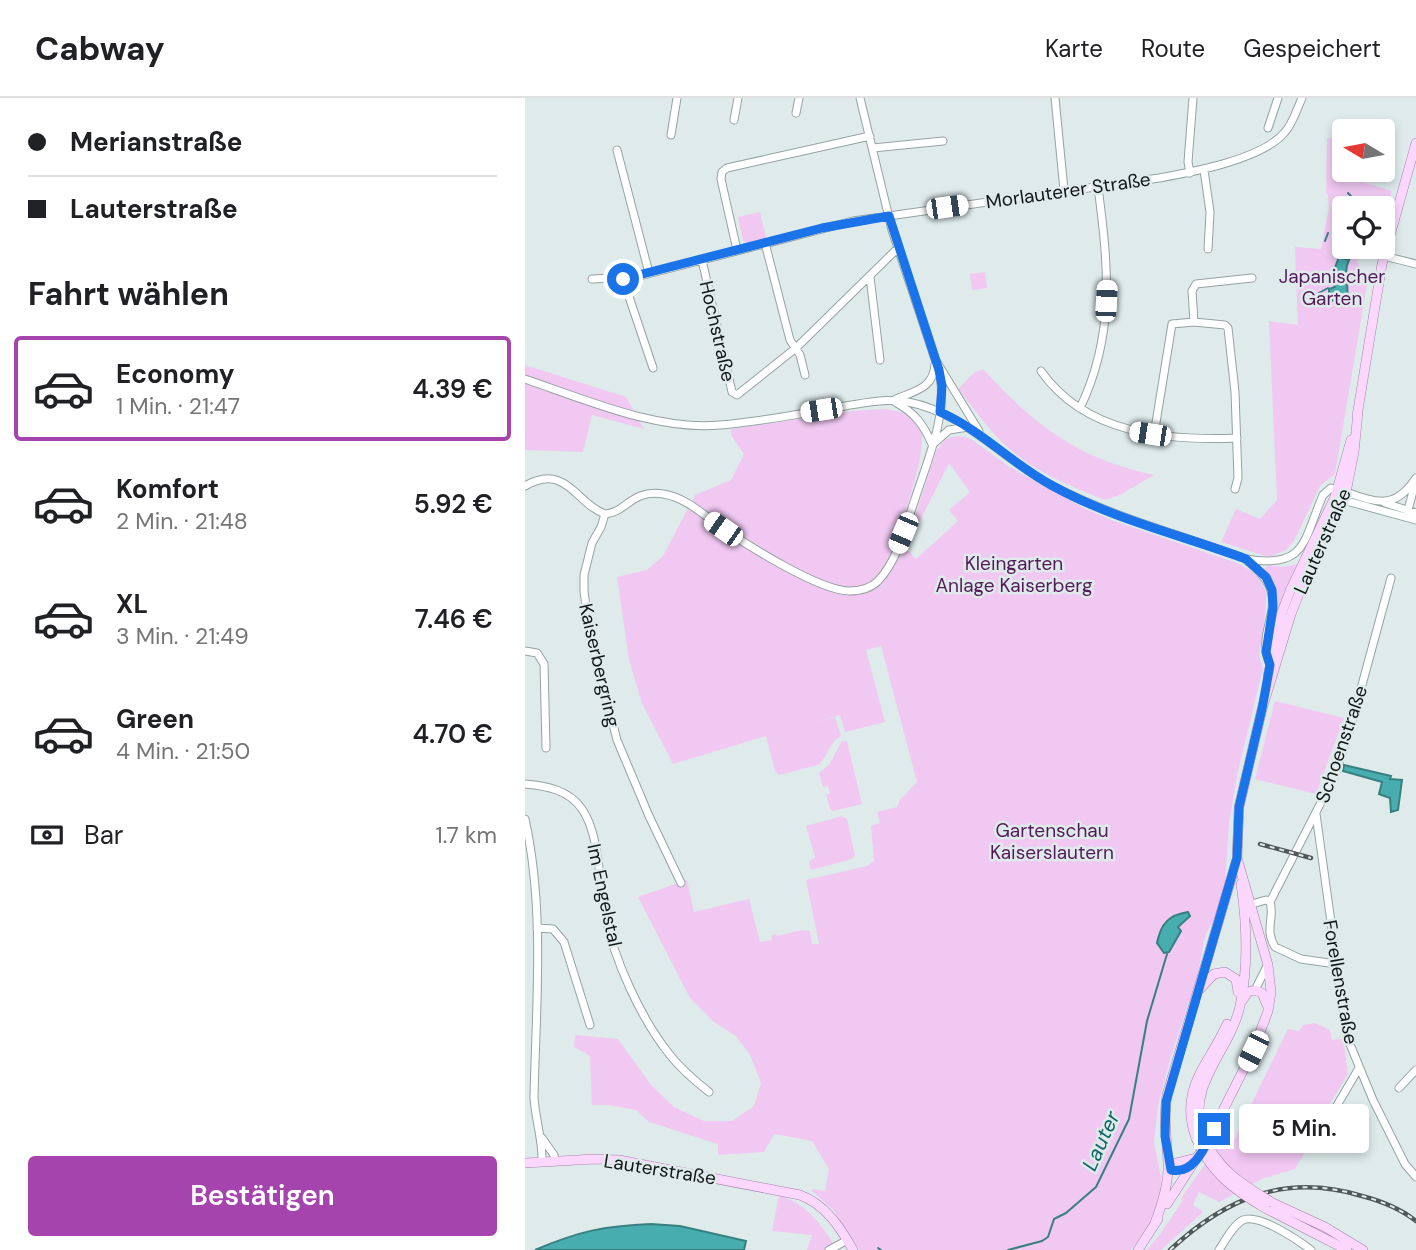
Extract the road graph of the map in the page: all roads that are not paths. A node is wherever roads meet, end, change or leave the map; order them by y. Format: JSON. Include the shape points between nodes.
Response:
{"nodes":[{"id":1,"x":677,"y":98,"type":"edge"},
{"id":2,"x":737,"y":98,"type":"edge"},
{"id":3,"x":799,"y":98,"type":"edge"},
{"id":4,"x":860,"y":98,"type":"edge"},
{"id":5,"x":1055,"y":98,"type":"edge"},
{"id":6,"x":1193,"y":98,"type":"edge"},
{"id":7,"x":1277,"y":98,"type":"edge"},
{"id":8,"x":1302,"y":98,"type":"edge"},
{"id":9,"x":796,"y":113,"type":"dead end"},
{"id":10,"x":734,"y":120,"type":"dead end"},
{"id":11,"x":1268,"y":128,"type":"dead end"},
{"id":12,"x":671,"y":135,"type":"dead end"},
{"id":13,"x":870,"y":136,"type":"junction"},
{"id":14,"x":943,"y":141,"type":"dead end"},
{"id":15,"x":1416,"y":143,"type":"edge"},
{"id":16,"x":873,"y":148,"type":"junction"},
{"id":17,"x":617,"y":150,"type":"dead end"},
{"id":18,"x":1205,"y":170,"type":"junction"},
{"id":19,"x":1189,"y":173,"type":"junction"},
{"id":20,"x":1098,"y":187,"type":"junction"},
{"id":21,"x":1064,"y":190,"type":"junction"},
{"id":22,"x":889,"y":216,"type":"junction"},
{"id":23,"x":1395,"y":217,"type":"edge"},
{"id":24,"x":765,"y":243,"type":"junction"},
{"id":25,"x":898,"y":248,"type":"junction"},
{"id":26,"x":1208,"y":249,"type":"dead end"},
{"id":27,"x":737,"y":250,"type":"junction"},
{"id":28,"x":1384,"y":259,"type":"edge"},
{"id":29,"x":1395,"y":259,"type":"edge"},
{"id":30,"x":702,"y":260,"type":"junction"},
{"id":31,"x":1416,"y":264,"type":"edge"},
{"id":32,"x":649,"y":273,"type":"junction"},
{"id":33,"x":870,"y":277,"type":"junction"},
{"id":34,"x":1252,"y":278,"type":"dead end"},
{"id":35,"x":592,"y":279,"type":"dead end"},
{"id":36,"x":623,"y":279,"type":"junction"},
{"id":37,"x":1194,"y":322,"type":"junction"},
{"id":38,"x":796,"y":348,"type":"junction"},
{"id":39,"x":935,"y":359,"type":"junction"},
{"id":40,"x":880,"y":360,"type":"dead end"},
{"id":41,"x":653,"y":368,"type":"dead end"},
{"id":42,"x":939,"y":370,"type":"junction"},
{"id":43,"x":1041,"y":371,"type":"dead end"},
{"id":44,"x":805,"y":375,"type":"dead end"},
{"id":45,"x":525,"y":379,"type":"edge"},
{"id":46,"x":891,"y":400,"type":"junction"},
{"id":47,"x":1080,"y":408,"type":"junction"},
{"id":48,"x":940,"y":412,"type":"junction"},
{"id":49,"x":970,"y":427,"type":"junction"},
{"id":50,"x":1154,"y":435,"type":"junction"},
{"id":51,"x":982,"y":436,"type":"junction"},
{"id":52,"x":1237,"y":438,"type":"junction"},
{"id":53,"x":932,"y":445,"type":"junction"},
{"id":54,"x":1416,"y":479,"type":"edge"},
{"id":55,"x":525,"y":486,"type":"edge"},
{"id":56,"x":1235,"y":489,"type":"dead end"},
{"id":57,"x":1341,"y":495,"type":"junction"},
{"id":58,"x":1385,"y":503,"type":"junction"},
{"id":59,"x":605,"y":514,"type":"junction"},
{"id":60,"x":1410,"y":514,"type":"edge"},
{"id":61,"x":1416,"y":520,"type":"edge"},
{"id":62,"x":1246,"y":559,"type":"junction"},
{"id":63,"x":1391,"y":578,"type":"dead end"},
{"id":64,"x":525,"y":651,"type":"edge"},
{"id":65,"x":1270,"y":665,"type":"junction"},
{"id":66,"x":1262,"y":709,"type":"junction"},
{"id":67,"x":546,"y":748,"type":"dead end"},
{"id":68,"x":525,"y":784,"type":"edge"},
{"id":69,"x":1316,"y":814,"type":"junction"},
{"id":70,"x":525,"y":819,"type":"edge"},
{"id":71,"x":1237,"y":858,"type":"junction"},
{"id":72,"x":681,"y":883,"type":"dead end"},
{"id":73,"x":1270,"y":902,"type":"junction"},
{"id":74,"x":1252,"y":904,"type":"junction"},
{"id":75,"x":537,"y":928,"type":"junction"},
{"id":76,"x":1336,"y":964,"type":"junction"},
{"id":77,"x":1268,"y":965,"type":"junction"},
{"id":78,"x":1255,"y":990,"type":"junction"},
{"id":79,"x":1199,"y":991,"type":"junction"},
{"id":80,"x":1239,"y":1000,"type":"junction"},
{"id":81,"x":1268,"y":1011,"type":"junction"},
{"id":82,"x":590,"y":1026,"type":"dead end"},
{"id":83,"x":1359,"y":1068,"type":"junction"},
{"id":84,"x":1416,"y":1070,"type":"edge"},
{"id":85,"x":1399,"y":1088,"type":"dead end"},
{"id":86,"x":709,"y":1092,"type":"dead end"},
{"id":87,"x":529,"y":1097,"type":"edge"},
{"id":88,"x":1326,"y":1124,"type":"dead end"},
{"id":89,"x":540,"y":1135,"type":"junction"},
{"id":90,"x":555,"y":1161,"type":"junction"},
{"id":91,"x":1195,"y":1161,"type":"junction"},
{"id":92,"x":542,"y":1162,"type":"junction"},
{"id":93,"x":525,"y":1163,"type":"edge"},
{"id":94,"x":1170,"y":1167,"type":"junction"},
{"id":95,"x":1416,"y":1177,"type":"edge"},
{"id":96,"x":794,"y":1194,"type":"junction"},
{"id":97,"x":1167,"y":1205,"type":"junction"},
{"id":98,"x":1269,"y":1205,"type":"junction"},
{"id":99,"x":1155,"y":1223,"type":"junction"},
{"id":100,"x":842,"y":1232,"type":"junction"},
{"id":101,"x":844,"y":1246,"type":"edge"},
{"id":102,"x":829,"y":1250,"type":"edge"},
{"id":103,"x":853,"y":1250,"type":"edge"},
{"id":104,"x":1138,"y":1250,"type":"edge"},
{"id":105,"x":1219,"y":1250,"type":"edge"},
{"id":106,"x":1311,"y":1250,"type":"edge"},
{"id":107,"x":1346,"y":1250,"type":"edge"},
{"id":108,"x":1363,"y":1250,"type":"edge"}],
"edges":[{"from":1,"to":12,"type":"street"},
{"from":2,"to":10,"type":"street"},
{"from":3,"to":9,"type":"street"},
{"from":4,"to":13,"type":"street"},
{"from":5,"to":21,"type":"street"},
{"from":6,"to":19,"type":"street"},
{"from":7,"to":11,"type":"street"},
{"from":8,"to":18,"type":"street","name":"Morlauterer Straße","via":[[1289,128],[1272,144]]},
{"from":13,"to":16,"type":"street"},
{"from":13,"to":27,"type":"street","via":[[722,172]]},
{"from":14,"to":16,"type":"street"},
{"from":15,"to":23,"type":"main road","name":"Lauterstraße"},
{"from":16,"to":22,"type":"street"},
{"from":17,"to":32,"type":"street"},
{"from":18,"to":19,"type":"street","name":"Morlauterer Straße"},
{"from":18,"to":26,"type":"street"},
{"from":19,"to":20,"type":"street","name":"Morlauterer Straße"},
{"from":20,"to":21,"type":"street","name":"Morlauterer Straße"},
{"from":20,"to":47,"type":"street","via":[[1107,265],[1106,301],[1097,365]]},
{"from":21,"to":22,"type":"street","name":"Morlauterer Straße"},
{"from":22,"to":24,"type":"street","name":"Morlauterer Straße"},
{"from":22,"to":25,"type":"street"},
{"from":24,"to":27,"type":"street","name":"Morlauterer Straße"},
{"from":24,"to":38,"type":"street"},
{"from":25,"to":33,"type":"street"},
{"from":25,"to":39,"type":"street"},
{"from":27,"to":30,"type":"street","name":"Morlauterer Straße"},
{"from":28,"to":57,"type":"main road","name":"Lauterstraße"},
{"from":29,"to":31,"type":"street"},
{"from":30,"to":32,"type":"street","name":"Morlauterer Straße"},
{"from":30,"to":38,"type":"street","name":"Hochstraße","via":[[732,392],[740,395]]},
{"from":32,"to":36,"type":"street","name":"Morlauterer Straße"},
{"from":33,"to":38,"type":"street"},
{"from":33,"to":40,"type":"street"},
{"from":34,"to":37,"type":"street","via":[[1196,284],[1192,291]]},
{"from":35,"to":36,"type":"street","name":"Morlauterer Straße"},
{"from":36,"to":41,"type":"street"},
{"from":37,"to":50,"type":"street","via":[[1176,322],[1170,328]]},
{"from":37,"to":52,"type":"street","via":[[1220,323],[1228,328]]},
{"from":38,"to":44,"type":"street"},
{"from":39,"to":42,"type":"street"},
{"from":39,"to":46,"type":"street","via":[[929,384]]},
{"from":42,"to":48,"type":"street"},
{"from":42,"to":51,"type":"street"},
{"from":43,"to":47,"type":"street","via":[[1061,395]]},
{"from":45,"to":46,"type":"street","via":[[680,424],[721,425]]},
{"from":46,"to":48,"type":"street"},
{"from":46,"to":53,"type":"street","via":[[921,421]]},
{"from":47,"to":50,"type":"street","via":[[1120,427]]},
{"from":48,"to":49,"type":"street"},
{"from":48,"to":53,"type":"street"},
{"from":49,"to":51,"type":"street"},
{"from":49,"to":53,"type":"street","via":[[949,430]]},
{"from":50,"to":52,"type":"street"},
{"from":51,"to":62,"type":"street","via":[[1025,470],[1089,504]]},
{"from":52,"to":56,"type":"street"},
{"from":53,"to":59,"type":"street","via":[[893,557],[869,588],[849,591],[829,586],[787,567],[684,501],[665,494],[648,493]]},
{"from":54,"to":58,"type":"street","via":[[1403,495]]},
{"from":54,"to":60,"type":"street"},
{"from":55,"to":59,"type":"street","via":[[556,480]]},
{"from":57,"to":58,"type":"street"},
{"from":57,"to":60,"type":"street"},
{"from":57,"to":62,"type":"street","via":[[1331,488],[1325,492],[1304,542],[1293,555],[1275,563]]},
{"from":57,"to":65,"type":"main road","name":"Lauterstraße","via":[[1290,591]]},
{"from":57,"to":66,"type":"main road","name":"Lauterstraße","via":[[1298,594]]},
{"from":58,"to":60,"type":"street"},
{"from":59,"to":72,"type":"street","name":"Kaiserbergring","via":[[584,575],[589,630],[617,740]]},
{"from":60,"to":61,"type":"street"},
{"from":62,"to":65,"type":"street","via":[[1266,577],[1272,590],[1266,652]]},
{"from":63,"to":69,"type":"street","name":"Schoenstraße","via":[[1350,729]]},
{"from":64,"to":67,"type":"street","via":[[537,653],[544,664]]},
{"from":65,"to":66,"type":"main road","name":"Lauterstraße"},
{"from":66,"to":71,"type":"main road","name":"Lauterstraße","via":[[1239,807]]},
{"from":68,"to":86,"type":"street","name":"Im Engelstal","via":[[563,792],[582,808],[593,837],[606,917],[622,969],[659,1040]]},
{"from":69,"to":73,"type":"street","name":"Schoenstraße"},
{"from":69,"to":76,"type":"street","name":"Forellenstraße"},
{"from":70,"to":75,"type":"street"},
{"from":71,"to":74,"type":"main road","name":"Lauterstraße"},
{"from":71,"to":79,"type":"main road","name":"Lauterstraße"},
{"from":71,"to":80,"type":"main road","via":[[1247,928]]},
{"from":73,"to":74,"type":"street"},
{"from":73,"to":76,"type":"street","via":[[1268,929],[1280,950],[1301,959]]},
{"from":74,"to":77,"type":"main road","name":"Lauterstraße"},
{"from":75,"to":82,"type":"street","via":[[553,929],[564,942]]},
{"from":75,"to":87,"type":"street"},
{"from":76,"to":83,"type":"street","name":"Forellenstraße","via":[[1347,1037]]},
{"from":77,"to":78,"type":"street"},
{"from":77,"to":81,"type":"main road","name":"Lauterstraße"},
{"from":78,"to":80,"type":"main road"},
{"from":78,"to":81,"type":"main road","via":[[1265,998]]},
{"from":79,"to":80,"type":"main road","via":[[1214,974],[1225,972],[1236,979]]},
{"from":79,"to":94,"type":"main road","name":"Lauterstraße","via":[[1166,1102]]},
{"from":80,"to":98,"type":"main road","bridge":true,"via":[[1202,1065],[1191,1115],[1208,1163],[1219,1176],[1237,1191]]},
{"from":81,"to":91,"type":"main road","name":"Lauterstraße","via":[[1253,1051]]},
{"from":83,"to":88,"type":"street"},
{"from":83,"to":95,"type":"street","name":"Forellenstraße","via":[[1405,1164]]},
{"from":84,"to":85,"type":"street"},
{"from":87,"to":89,"type":"street"},
{"from":89,"to":90,"type":"street"},
{"from":89,"to":92,"type":"street"},
{"from":90,"to":92,"type":"main road","name":"Lauterstraße"},
{"from":90,"to":96,"type":"main road","name":"Lauterstraße","via":[[619,1160]]},
{"from":91,"to":94,"type":"main road","via":[[1184,1170]]},
{"from":91,"to":97,"type":"main road","name":"Lauterstraße"},
{"from":92,"to":93,"type":"main road","name":"Lauterstraße"},
{"from":94,"to":97,"type":"main road","name":"Lauterstraße"},
{"from":94,"to":99,"type":"main road","name":"Lauterstraße"},
{"from":96,"to":100,"type":"main road","name":"Lauterstraße","via":[[822,1207]]},
{"from":96,"to":101,"type":"main road","name":"Lauterstraße","via":[[819,1213]]},
{"from":97,"to":99,"type":"main road","name":"Lauterstraße"},
{"from":98,"to":107,"type":"main road"},
{"from":98,"to":108,"type":"main road","via":[[1325,1227]]},
{"from":99,"to":104,"type":"main road","name":"Lauterstraße"},
{"from":100,"to":101,"type":"main road"},
{"from":100,"to":103,"type":"main road","name":"Lauterstraße"},
{"from":101,"to":102,"type":"street"},
{"from":105,"to":106,"type":"street","via":[[1245,1219],[1261,1221]]}]}
